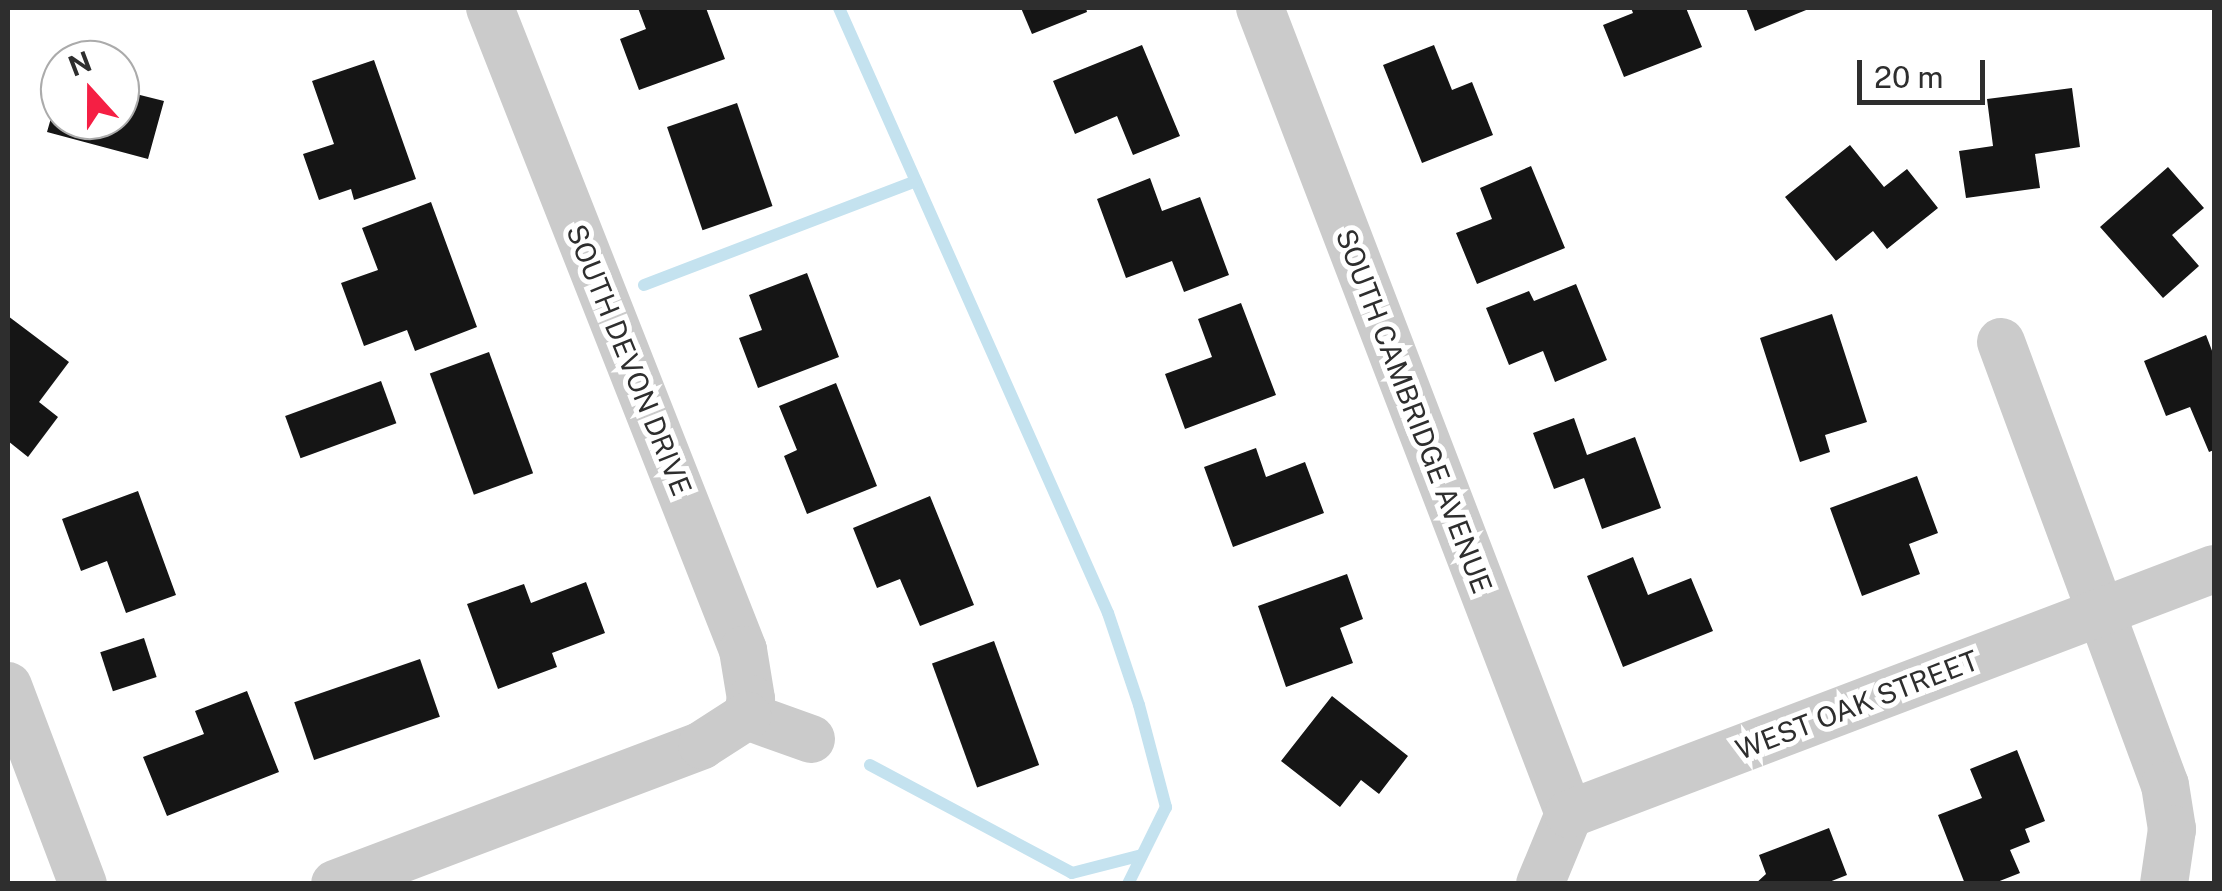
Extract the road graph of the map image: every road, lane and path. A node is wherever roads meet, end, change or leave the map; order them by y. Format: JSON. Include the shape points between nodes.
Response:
{"nodes":[{"id":1,"x":490,"y":8,"type":"edge"},
{"id":2,"x":1260,"y":8,"type":"edge"},
{"id":3,"x":2001,"y":342,"type":"dead end"},
{"id":4,"x":2214,"y":569,"type":"edge"},
{"id":5,"x":2104,"y":611,"type":"junction"},
{"id":6,"x":8,"y":686,"type":"edge"},
{"id":7,"x":746,"y":716,"type":"junction"},
{"id":8,"x":811,"y":739,"type":"dead end"},
{"id":9,"x":1569,"y":814,"type":"junction"},
{"id":10,"x":83,"y":884,"type":"edge"},
{"id":11,"x":335,"y":884,"type":"edge"},
{"id":12,"x":1540,"y":884,"type":"edge"},
{"id":13,"x":2164,"y":884,"type":"edge"}],
"edges":[{"from":1,"to":7,"type":"street","name":"SOUTH DEVON DRIVE","via":[[743,650],[752,700]]},
{"from":2,"to":9,"type":"street","name":"SOUTH CAMBRIDGE AVENUE"},
{"from":3,"to":5,"type":"street"},
{"from":4,"to":5,"type":"street","name":"WEST OAK STREET"},
{"from":5,"to":9,"type":"street","name":"WEST OAK STREET"},
{"from":5,"to":13,"type":"street","via":[[2166,784],[2172,830]]},
{"from":6,"to":10,"type":"street"},
{"from":7,"to":8,"type":"street"},
{"from":7,"to":11,"type":"street","via":[[702,745]]},
{"from":9,"to":12,"type":"street"}]}
